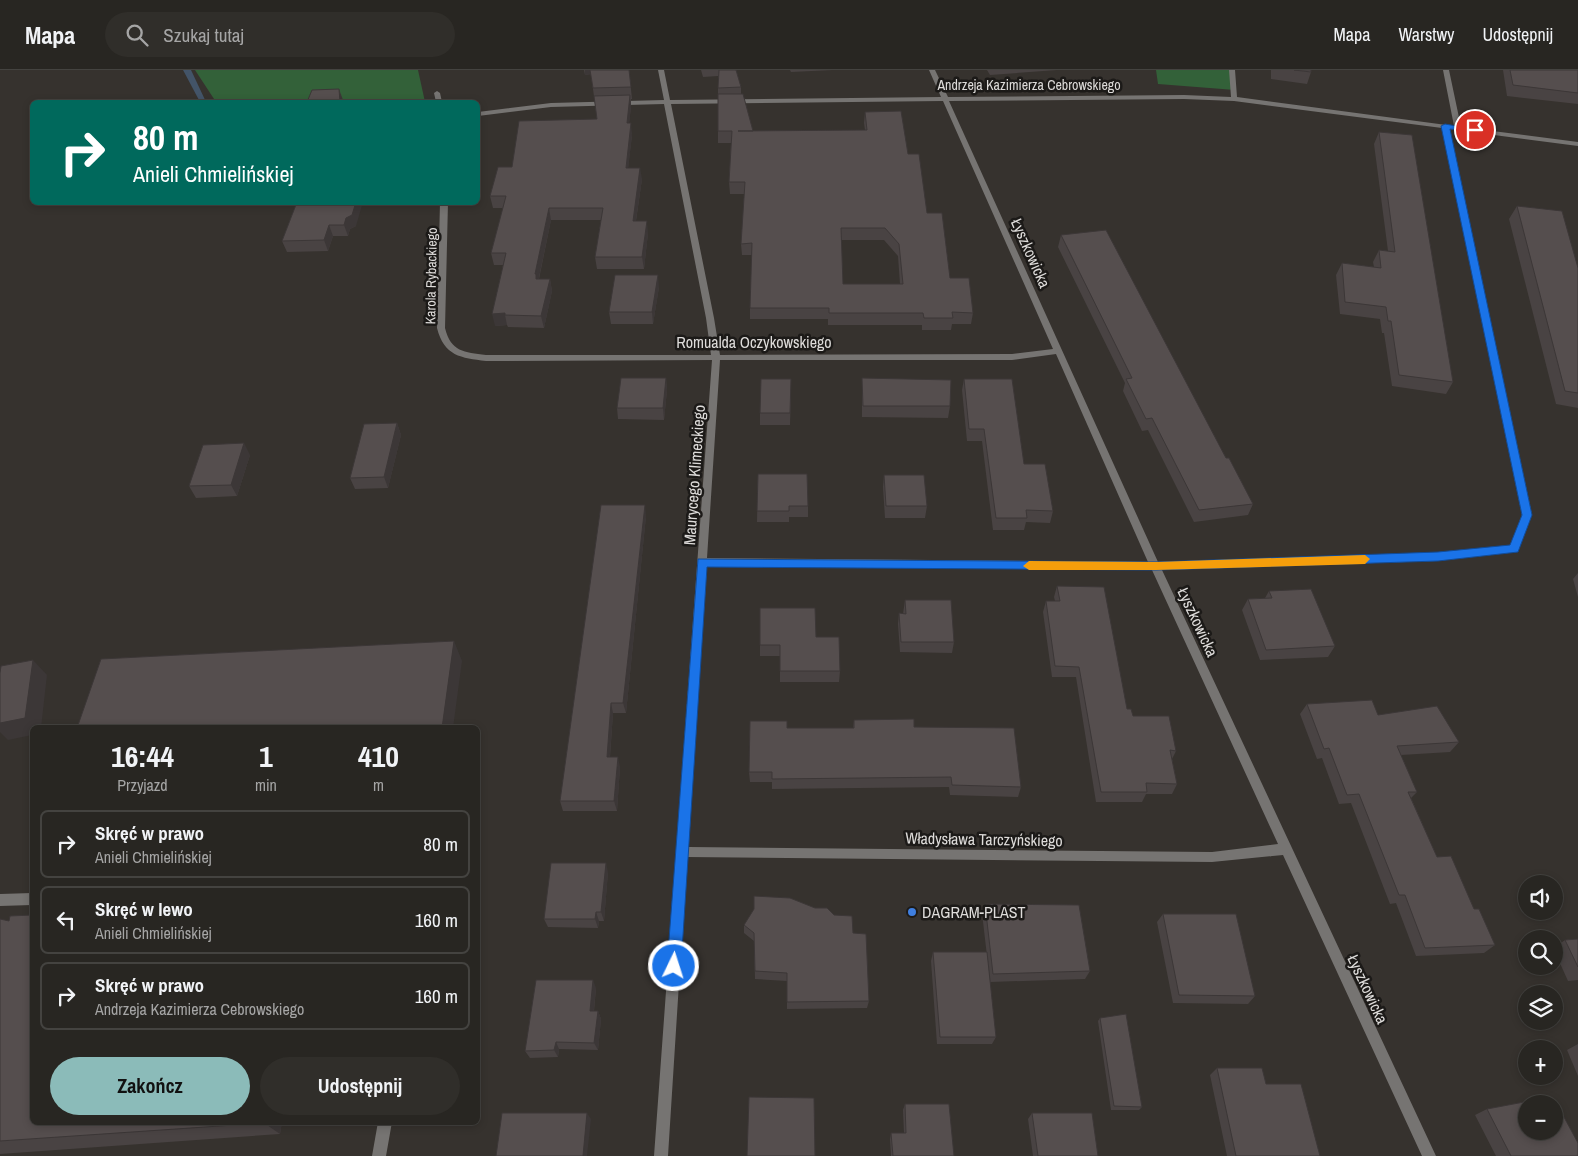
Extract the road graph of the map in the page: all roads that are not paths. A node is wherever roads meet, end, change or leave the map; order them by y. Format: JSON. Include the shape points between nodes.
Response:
{"nodes":[{"id":1,"x":661,"y":70,"type":"edge"},
{"id":2,"x":932,"y":70,"type":"edge"},
{"id":3,"x":1232,"y":70,"type":"edge"},
{"id":4,"x":1446,"y":70,"type":"edge"},
{"id":5,"x":437,"y":93,"type":"dead end"},
{"id":6,"x":945,"y":98,"type":"junction"},
{"id":7,"x":1234,"y":99,"type":"junction"},
{"id":8,"x":439,"y":100,"type":"edge"},
{"id":9,"x":668,"y":102,"type":"junction"},
{"id":10,"x":480,"y":114,"type":"edge"},
{"id":11,"x":1445,"y":126,"type":"junction"},
{"id":12,"x":1458,"y":128,"type":"junction"},
{"id":13,"x":1578,"y":144,"type":"edge"},
{"id":14,"x":444,"y":205,"type":"edge"},
{"id":15,"x":450,"y":348,"type":"joint"},
{"id":16,"x":1058,"y":351,"type":"junction"},
{"id":17,"x":716,"y":358,"type":"junction"},
{"id":18,"x":702,"y":562,"type":"junction"},
{"id":19,"x":1156,"y":566,"type":"junction"},
{"id":20,"x":1286,"y":849,"type":"junction"},
{"id":21,"x":682,"y":852,"type":"junction"},
{"id":22,"x":30,"y":899,"type":"edge"},
{"id":23,"x":0,"y":900,"type":"edge"},
{"id":24,"x":384,"y":1125,"type":"edge"},
{"id":25,"x":379,"y":1156,"type":"edge"},
{"id":26,"x":661,"y":1156,"type":"edge"},
{"id":27,"x":1429,"y":1156,"type":"edge"}],
"edges":[{"from":1,"to":9,"type":"street","name":"Maurycego Klimeckiego"},
{"from":2,"to":6,"type":"street","name":"Łyszkowicka"},
{"from":3,"to":7,"type":"street"},
{"from":4,"to":12,"type":"street"},
{"from":5,"to":8,"type":"street"},
{"from":6,"to":7,"type":"street","name":"Andrzeja Kazimierza Cebrowskiego"},
{"from":6,"to":9,"type":"street","name":"Andrzeja Kazimierza Cebrowskiego"},
{"from":6,"to":16,"type":"street","name":"Łyszkowicka"},
{"from":7,"to":11,"type":"street","name":"Andrzeja Kazimierza Cebrowskiego"},
{"from":9,"to":10,"type":"street","name":"Andrzeja Kazimierza Cebrowskiego","via":[[551,105]]},
{"from":9,"to":17,"type":"street","name":"Maurycego Klimeckiego"},
{"from":11,"to":12,"type":"street","name":"Andrzeja Kazimierza Cebrowskiego"},
{"from":11,"to":19,"type":"street","via":[[1527,515],[1514,549],[1438,557]]},
{"from":12,"to":13,"type":"street","name":"Andrzeja Kazimierza Cebrowskiego"},
{"from":14,"to":15,"type":"street","name":"Karola Rybackiego","via":[[441,328],[443,339]]},
{"from":15,"to":17,"type":"street","name":"Romualda Oczykowskiego","via":[[465,355],[486,358]]},
{"from":16,"to":17,"type":"street","name":"Romualda Oczykowskiego","via":[[1012,357]]},
{"from":16,"to":19,"type":"street","name":"Łyszkowicka"},
{"from":17,"to":18,"type":"street","name":"Maurycego Klimeckiego"},
{"from":18,"to":19,"type":"street"},
{"from":18,"to":21,"type":"street","name":"Maurycego Klimeckiego"},
{"from":19,"to":20,"type":"street","name":"Łyszkowicka"},
{"from":20,"to":21,"type":"street","name":"Władysława Tarczyńskiego","via":[[1212,858]]},
{"from":20,"to":27,"type":"street","name":"Łyszkowicka"},
{"from":21,"to":26,"type":"street","name":"Maurycego Klimeckiego"},
{"from":22,"to":23,"type":"street"},
{"from":24,"to":25,"type":"street"}]}
